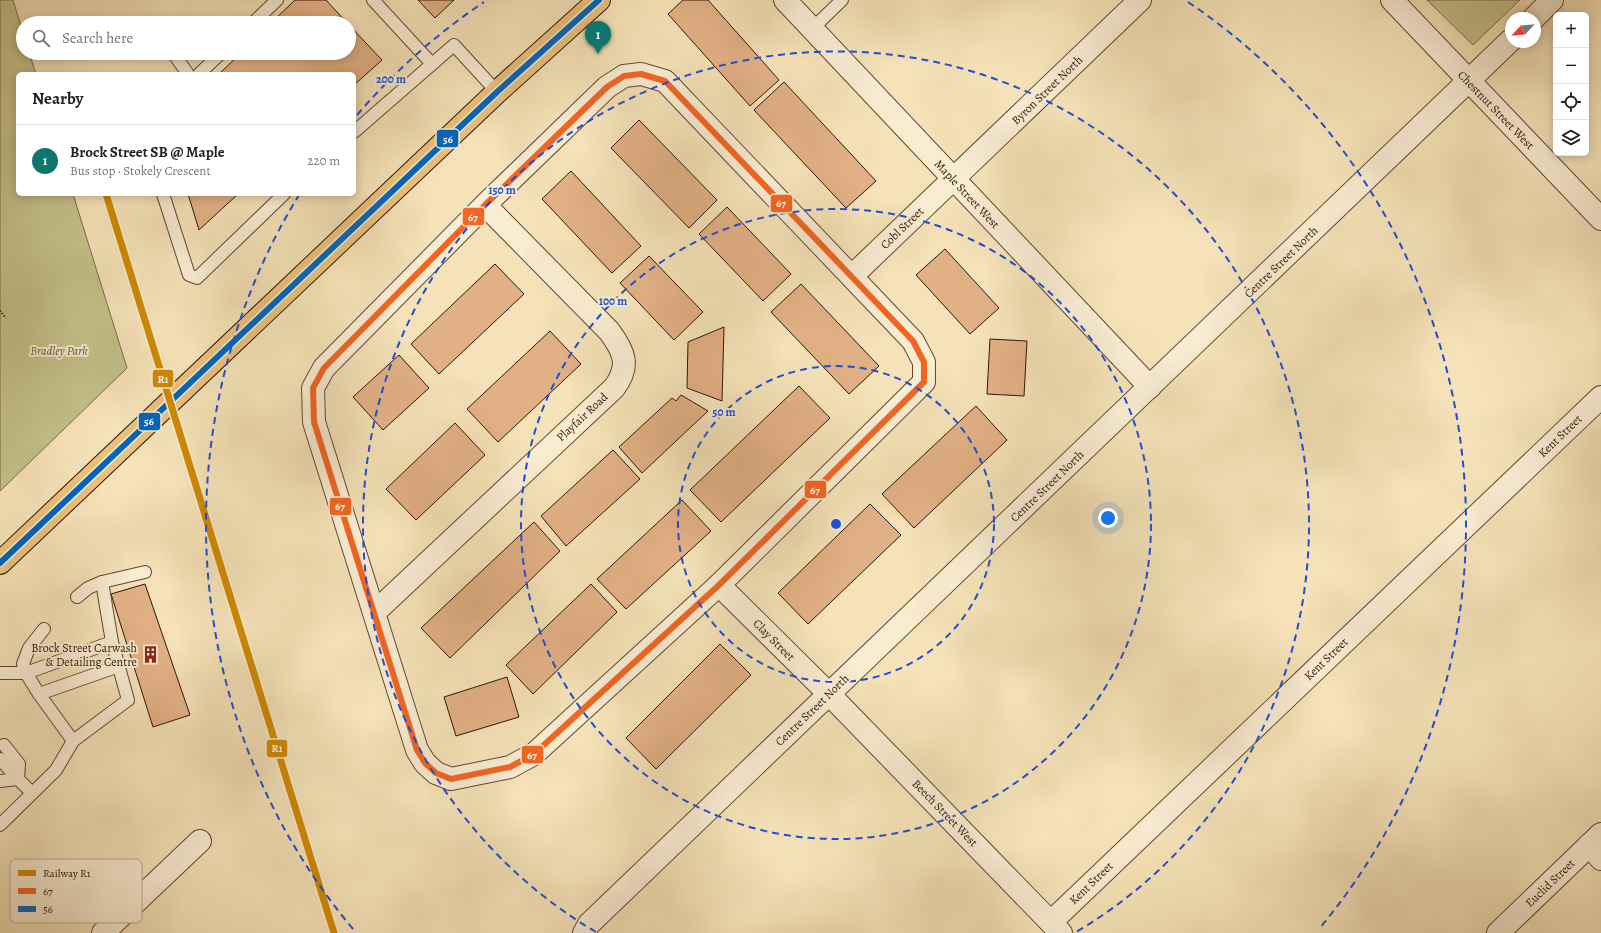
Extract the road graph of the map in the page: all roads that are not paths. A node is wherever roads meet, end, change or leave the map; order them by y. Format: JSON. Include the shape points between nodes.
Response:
{"nodes":[{"id":1,"x":277,"y":0,"type":"edge"},
{"id":2,"x":373,"y":0,"type":"edge"},
{"id":3,"x":599,"y":0,"type":"edge"},
{"id":4,"x":785,"y":0,"type":"edge"},
{"id":5,"x":842,"y":0,"type":"edge"},
{"id":6,"x":1140,"y":0,"type":"edge"},
{"id":7,"x":1392,"y":0,"type":"edge"},
{"id":8,"x":1552,"y":0,"type":"edge"},
{"id":9,"x":1540,"y":12,"type":"edge"},
{"id":10,"x":260,"y":16,"type":"edge"},
{"id":11,"x":812,"y":28,"type":"junction"},
{"id":12,"x":1505,"y":46,"type":"edge"},
{"id":13,"x":178,"y":60,"type":"edge"},
{"id":14,"x":214,"y":60,"type":"edge"},
{"id":15,"x":432,"y":64,"type":"junction"},
{"id":16,"x":187,"y":72,"type":"edge"},
{"id":17,"x":202,"y":72,"type":"edge"},
{"id":18,"x":1469,"y":80,"type":"junction"},
{"id":19,"x":497,"y":92,"type":"junction"},
{"id":20,"x":356,"y":130,"type":"edge"},
{"id":21,"x":953,"y":179,"type":"junction"},
{"id":22,"x":164,"y":196,"type":"edge"},
{"id":23,"x":282,"y":196,"type":"edge"},
{"id":24,"x":485,"y":205,"type":"junction"},
{"id":25,"x":1601,"y":219,"type":"edge"},
{"id":26,"x":852,"y":276,"type":"junction"},
{"id":27,"x":1150,"y":387,"type":"junction"},
{"id":28,"x":1601,"y":397,"type":"edge"},
{"id":29,"x":0,"y":563,"type":"edge"},
{"id":30,"x":145,"y":572,"type":"dead end"},
{"id":31,"x":102,"y":582,"type":"junction"},
{"id":32,"x":719,"y":585,"type":"junction"},
{"id":33,"x":77,"y":597,"type":"dead end"},
{"id":34,"x":374,"y":612,"type":"junction"},
{"id":35,"x":44,"y":629,"type":"dead end"},
{"id":36,"x":112,"y":642,"type":"junction"},
{"id":37,"x":119,"y":666,"type":"junction"},
{"id":38,"x":0,"y":673,"type":"edge"},
{"id":39,"x":26,"y":673,"type":"junction"},
{"id":40,"x":38,"y":694,"type":"junction"},
{"id":41,"x":829,"y":694,"type":"junction"},
{"id":42,"x":73,"y":741,"type":"junction"},
{"id":43,"x":4,"y":745,"type":"dead end"},
{"id":44,"x":0,"y":759,"type":"edge"},
{"id":45,"x":18,"y":779,"type":"junction"},
{"id":46,"x":0,"y":781,"type":"edge"},
{"id":47,"x":32,"y":793,"type":"junction"},
{"id":48,"x":0,"y":825,"type":"edge"},
{"id":49,"x":200,"y":841,"type":"dead end"},
{"id":50,"x":1597,"y":846,"type":"edge"},
{"id":51,"x":142,"y":896,"type":"edge"},
{"id":52,"x":114,"y":923,"type":"edge"},
{"id":53,"x":1056,"y":928,"type":"edge"},
{"id":54,"x":103,"y":933,"type":"edge"},
{"id":55,"x":584,"y":933,"type":"edge"},
{"id":56,"x":1498,"y":933,"type":"edge"}],
"edges":[{"from":1,"to":10,"type":"lane"},
{"from":2,"to":15,"type":"lane"},
{"from":3,"to":19,"type":"main road"},
{"from":4,"to":11,"type":"street","name":"Maple Street West"},
{"from":5,"to":11,"type":"lane"},
{"from":6,"to":21,"type":"street","name":"Byron Street North"},
{"from":7,"to":18,"type":"street","name":"Chestnut Street West"},
{"from":8,"to":9,"type":"street"},
{"from":11,"to":21,"type":"street","name":"Maple Street West"},
{"from":12,"to":18,"type":"street","name":"Centre Street North"},
{"from":13,"to":16,"type":"lane"},
{"from":14,"to":17,"type":"lane"},
{"from":15,"to":19,"type":"lane","via":[[454,45]]},
{"from":15,"to":20,"type":"lane"},
{"from":18,"to":25,"type":"street","name":"Chestnut Street West"},
{"from":18,"to":27,"type":"street","name":"Centre Street North"},
{"from":19,"to":29,"type":"main road"},
{"from":21,"to":26,"type":"street","name":"Cobl Street"},
{"from":21,"to":27,"type":"street","name":"Maple Street West"},
{"from":22,"to":23,"type":"lane","via":[[189,274],[197,278]]},
{"from":24,"to":26,"type":"street","via":[[607,87],[624,76],[642,74],[665,81]]},
{"from":24,"to":34,"type":"street","via":[[324,368],[313,388],[314,422]]},
{"from":24,"to":34,"type":"street","name":"Playfair Road","via":[[609,331],[624,356],[622,377],[608,394]]},
{"from":26,"to":32,"type":"street","via":[[914,341],[924,362],[924,382]]},
{"from":27,"to":41,"type":"street","name":"Centre Street North"},
{"from":28,"to":53,"type":"street","name":"Kent Street"},
{"from":30,"to":31,"type":"lane"},
{"from":31,"to":33,"type":"lane","via":[[88,588]]},
{"from":31,"to":36,"type":"lane"},
{"from":32,"to":34,"type":"street","via":[[534,754],[510,767],[451,778],[436,774],[417,750]]},
{"from":32,"to":41,"type":"street","name":"Clay Street"},
{"from":35,"to":39,"type":"lane","via":[[29,648],[23,664]]},
{"from":36,"to":37,"type":"lane"},
{"from":36,"to":39,"type":"lane"},
{"from":37,"to":40,"type":"lane"},
{"from":37,"to":42,"type":"lane","via":[[128,700]]},
{"from":38,"to":39,"type":"lane"},
{"from":39,"to":40,"type":"lane"},
{"from":40,"to":42,"type":"lane"},
{"from":41,"to":53,"type":"street","name":"Beech Street West"},
{"from":41,"to":55,"type":"street","name":"Centre Street North","via":[[589,924]]},
{"from":42,"to":47,"type":"lane","via":[[56,770]]},
{"from":43,"to":45,"type":"lane","via":[[19,764]]},
{"from":44,"to":45,"type":"lane"},
{"from":45,"to":46,"type":"lane"},
{"from":45,"to":47,"type":"lane"},
{"from":47,"to":48,"type":"lane"},
{"from":49,"to":51,"type":"street"},
{"from":50,"to":56,"type":"street","name":"Euclid Street"},
{"from":52,"to":54,"type":"street"}]}
